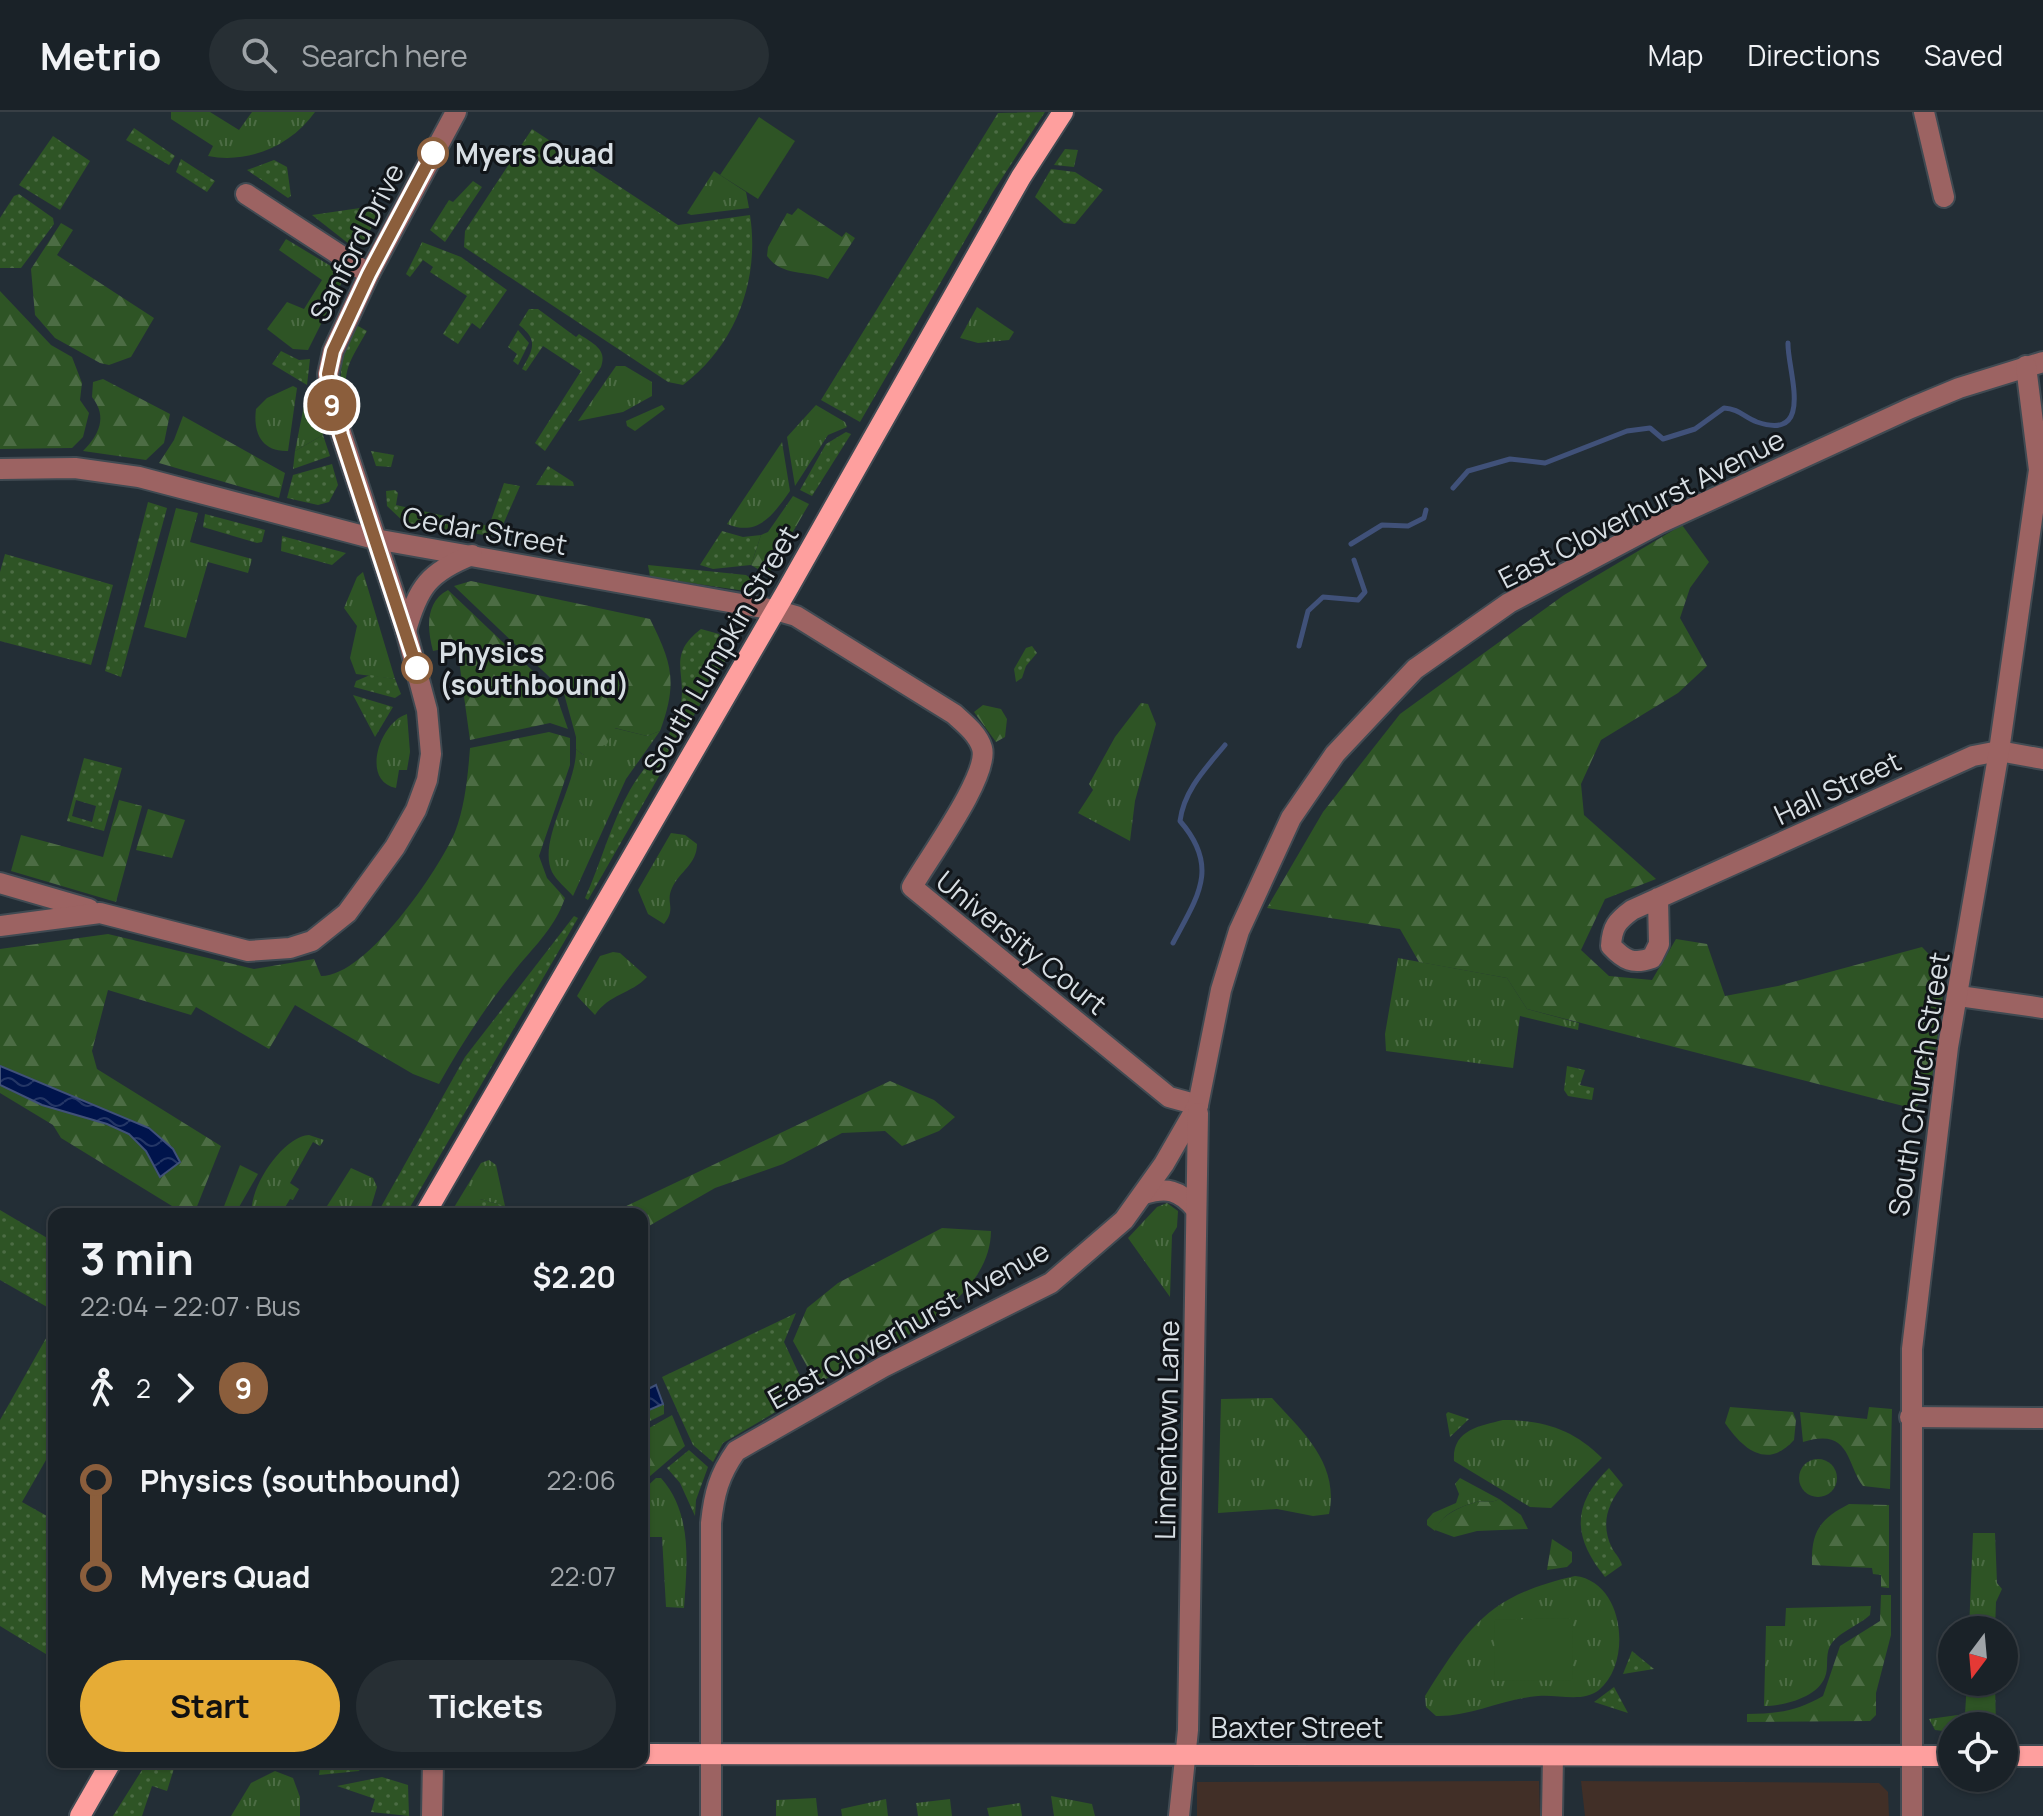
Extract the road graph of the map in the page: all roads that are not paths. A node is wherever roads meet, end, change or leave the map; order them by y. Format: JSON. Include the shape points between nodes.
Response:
{"nodes":[{"id":1,"x":456,"y":112,"type":"edge"},
{"id":2,"x":1063,"y":112,"type":"edge"},
{"id":3,"x":1924,"y":112,"type":"edge"},
{"id":4,"x":246,"y":194,"type":"dead end"},
{"id":5,"x":1944,"y":197,"type":"dead end"},
{"id":6,"x":369,"y":274,"type":"junction"},
{"id":7,"x":2035,"y":364,"type":"edge"},
{"id":8,"x":0,"y":469,"type":"edge"},
{"id":9,"x":2041,"y":470,"type":"edge"},
{"id":10,"x":375,"y":539,"type":"junction"},
{"id":11,"x":472,"y":555,"type":"junction"},
{"id":12,"x":775,"y":610,"type":"junction"},
{"id":13,"x":406,"y":631,"type":"junction"},
{"id":14,"x":1999,"y":751,"type":"junction"},
{"id":15,"x":2043,"y":759,"type":"edge"},
{"id":16,"x":0,"y":883,"type":"edge"},
{"id":17,"x":1658,"y":898,"type":"dead end"},
{"id":18,"x":100,"y":913,"type":"junction"},
{"id":19,"x":0,"y":926,"type":"edge"},
{"id":20,"x":1959,"y":996,"type":"junction"},
{"id":21,"x":2043,"y":1008,"type":"edge"},
{"id":22,"x":1198,"y":1105,"type":"junction"},
{"id":23,"x":1144,"y":1194,"type":"junction"},
{"id":24,"x":428,"y":1208,"type":"edge"},
{"id":25,"x":1195,"y":1208,"type":"junction"},
{"id":26,"x":1910,"y":1417,"type":"junction"},
{"id":27,"x":2043,"y":1418,"type":"edge"},
{"id":28,"x":648,"y":1754,"type":"edge"},
{"id":29,"x":711,"y":1755,"type":"junction"},
{"id":30,"x":1184,"y":1755,"type":"junction"},
{"id":31,"x":1553,"y":1756,"type":"junction"},
{"id":32,"x":1912,"y":1756,"type":"junction"},
{"id":33,"x":1938,"y":1756,"type":"edge"},
{"id":34,"x":2018,"y":1756,"type":"edge"},
{"id":35,"x":2043,"y":1756,"type":"edge"},
{"id":36,"x":108,"y":1768,"type":"edge"},
{"id":37,"x":433,"y":1768,"type":"edge"},
{"id":38,"x":80,"y":1816,"type":"edge"},
{"id":39,"x":432,"y":1816,"type":"edge"},
{"id":40,"x":711,"y":1816,"type":"edge"},
{"id":41,"x":1179,"y":1816,"type":"edge"},
{"id":42,"x":1552,"y":1816,"type":"edge"},
{"id":43,"x":1912,"y":1816,"type":"edge"}],
"edges":[{"from":1,"to":6,"type":"street","name":"Sanford Drive"},
{"from":2,"to":12,"type":"main road","name":"South Lumpkin Street"},
{"from":3,"to":5,"type":"street"},
{"from":4,"to":6,"type":"street"},
{"from":6,"to":10,"type":"street","name":"Sanford Drive","via":[[333,351],[328,374],[331,402]]},
{"from":7,"to":9,"type":"street","name":"South Church Street"},
{"from":7,"to":22,"type":"street","name":"East Cloverhurst Avenue","via":[[1911,408],[1660,523],[1509,603],[1415,669],[1335,754],[1291,818],[1239,931]]},
{"from":8,"to":10,"type":"street","name":"Cedar Street","via":[[75,468],[139,477]]},
{"from":9,"to":14,"type":"street","name":"South Church Street"},
{"from":10,"to":11,"type":"street","name":"Cedar Street"},
{"from":10,"to":13,"type":"street","name":"Sanford Drive"},
{"from":11,"to":12,"type":"street","name":"Cedar Street"},
{"from":11,"to":13,"type":"street","via":[[429,578]]},
{"from":12,"to":22,"type":"street","name":"University Court","via":[[809,624],[954,714],[982,748],[977,777],[912,887],[1169,1097]]},
{"from":12,"to":24,"type":"main road","name":"South Lumpkin Street"},
{"from":13,"to":18,"type":"street","name":"Sanford Drive","via":[[427,710],[427,780],[407,827],[347,913],[312,941],[272,951],[229,947]]},
{"from":14,"to":15,"type":"street","name":"Hall Street"},
{"from":14,"to":17,"type":"street","name":"Hall Street","via":[[1973,756]]},
{"from":14,"to":20,"type":"street","name":"South Church Street"},
{"from":16,"to":18,"type":"street"},
{"from":18,"to":19,"type":"street","name":"Sanford Drive"},
{"from":20,"to":21,"type":"street"},
{"from":20,"to":26,"type":"street","name":"South Church Street","via":[[1917,1289]]},
{"from":22,"to":23,"type":"street","name":"East Cloverhurst Avenue"},
{"from":22,"to":25,"type":"street","name":"Linnentown Lane"},
{"from":23,"to":25,"type":"street","via":[[1172,1190]]},
{"from":23,"to":29,"type":"street","name":"East Cloverhurst Avenue","via":[[1110,1233],[1051,1283],[896,1361],[736,1451],[721,1472],[711,1523]]},
{"from":25,"to":30,"type":"street","name":"Linnentown Lane"},
{"from":26,"to":27,"type":"street"},
{"from":26,"to":32,"type":"street","name":"South Church Street"},
{"from":28,"to":29,"type":"main road","name":"Baxter Street"},
{"from":29,"to":30,"type":"main road","name":"Baxter Street"},
{"from":29,"to":40,"type":"street","name":"East Cloverhurst Avenue"},
{"from":30,"to":31,"type":"main road","name":"Baxter Street"},
{"from":30,"to":41,"type":"street","name":"Linnentown Lane"},
{"from":31,"to":32,"type":"main road","name":"Baxter Street"},
{"from":31,"to":42,"type":"street"},
{"from":32,"to":33,"type":"main road","name":"Baxter Street"},
{"from":32,"to":43,"type":"street","name":"South Church Street"},
{"from":34,"to":35,"type":"main road"},
{"from":36,"to":38,"type":"main road"},
{"from":37,"to":39,"type":"street"}]}
